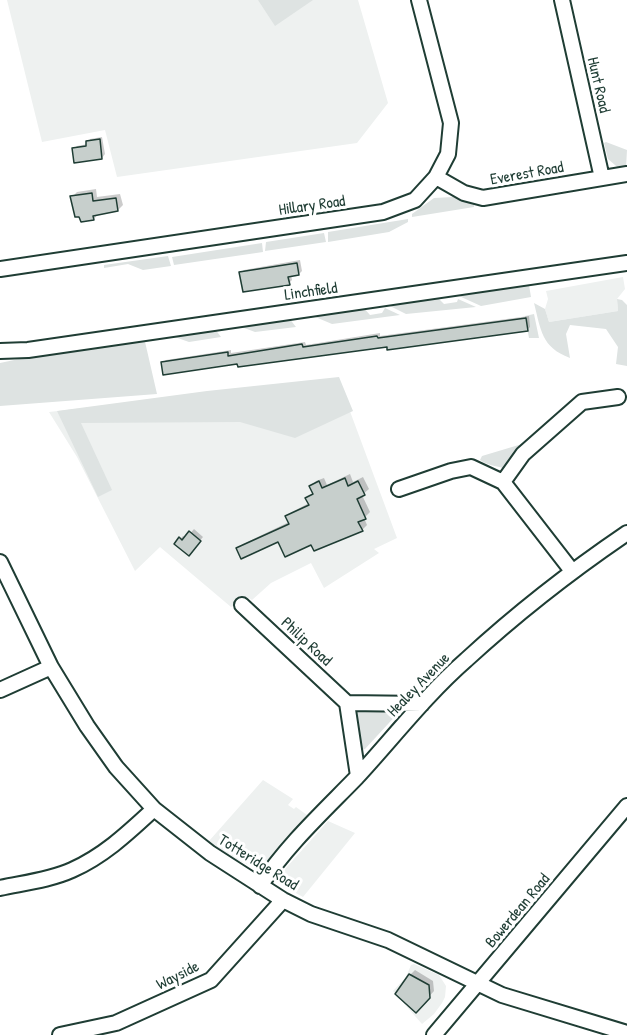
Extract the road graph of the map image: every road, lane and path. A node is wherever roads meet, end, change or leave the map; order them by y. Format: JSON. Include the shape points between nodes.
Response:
{"nodes":[{"id":1,"x":419,"y":0,"type":"edge"},
{"id":2,"x":562,"y":0,"type":"edge"},
{"id":3,"x":627,"y":174,"type":"edge"},
{"id":4,"x":436,"y":177,"type":"junction"},
{"id":5,"x":602,"y":178,"type":"junction"},
{"id":6,"x":627,"y":263,"type":"edge"},
{"id":7,"x":0,"y":269,"type":"edge"},
{"id":8,"x":0,"y":351,"type":"edge"},
{"id":9,"x":618,"y":397,"type":"dead end"},
{"id":10,"x":503,"y":482,"type":"junction"},
{"id":11,"x":399,"y":489,"type":"dead end"},
{"id":12,"x":627,"y":533,"type":"edge"},
{"id":13,"x":0,"y":562,"type":"edge"},
{"id":14,"x":572,"y":571,"type":"junction"},
{"id":15,"x":242,"y":605,"type":"dead end"},
{"id":16,"x":51,"y":667,"type":"junction"},
{"id":17,"x":0,"y":690,"type":"edge"},
{"id":18,"x":347,"y":703,"type":"junction"},
{"id":19,"x":422,"y":704,"type":"junction"},
{"id":20,"x":358,"y":776,"type":"junction"},
{"id":21,"x":627,"y":806,"type":"edge"},
{"id":22,"x":154,"y":809,"type":"junction"},
{"id":23,"x":260,"y":886,"type":"junction"},
{"id":24,"x":0,"y":888,"type":"edge"},
{"id":25,"x":283,"y":900,"type":"junction"},
{"id":26,"x":478,"y":985,"type":"junction"},
{"id":27,"x":588,"y":1021,"type":"junction"},
{"id":28,"x":627,"y":1033,"type":"edge"},
{"id":29,"x":60,"y":1035,"type":"edge"},
{"id":30,"x":434,"y":1035,"type":"edge"},
{"id":31,"x":583,"y":1035,"type":"edge"}],
"edges":[{"from":1,"to":4,"type":"street","name":"Hillary Road","via":[[451,123],[448,154]]},
{"from":2,"to":5,"type":"street","name":"Hunt Road"},
{"from":3,"to":5,"type":"street","name":"Everest Road"},
{"from":4,"to":5,"type":"street","name":"Everest Road","via":[[464,193],[483,198]]},
{"from":4,"to":7,"type":"street","name":"Hillary Road","via":[[415,200],[383,212]]},
{"from":6,"to":8,"type":"street","name":"Linchfield"},
{"from":9,"to":10,"type":"street","via":[[582,402],[523,454]]},
{"from":10,"to":11,"type":"street","via":[[471,467]]},
{"from":10,"to":14,"type":"street"},
{"from":12,"to":14,"type":"street","name":"Healey Avenue"},
{"from":13,"to":16,"type":"street","name":"Totteridge Road"},
{"from":14,"to":19,"type":"street","name":"Healey Avenue","via":[[465,660]]},
{"from":15,"to":18,"type":"street","name":"Philip Road"},
{"from":16,"to":17,"type":"street"},
{"from":16,"to":22,"type":"street","name":"Totteridge Road","via":[[116,767]]},
{"from":18,"to":19,"type":"street"},
{"from":18,"to":20,"type":"street"},
{"from":19,"to":20,"type":"street","name":"Healey Avenue"},
{"from":20,"to":23,"type":"street","name":"Healey Avenue","via":[[277,860]]},
{"from":21,"to":26,"type":"street","name":"Bowerdean Road"},
{"from":22,"to":23,"type":"street","name":"Totteridge Road"},
{"from":22,"to":24,"type":"street","via":[[98,856],[71,871]]},
{"from":23,"to":25,"type":"street","name":"Totteridge Road"},
{"from":25,"to":26,"type":"street","name":"Totteridge Road","via":[[311,914],[388,940]]},
{"from":25,"to":29,"type":"street","name":"Wayside","via":[[211,980],[116,1023]]},
{"from":26,"to":27,"type":"street","name":"Totteridge Road"},
{"from":26,"to":30,"type":"street","name":"Bowerdean Road"},
{"from":27,"to":28,"type":"street","name":"Totteridge Road"},
{"from":27,"to":31,"type":"street"}]}
